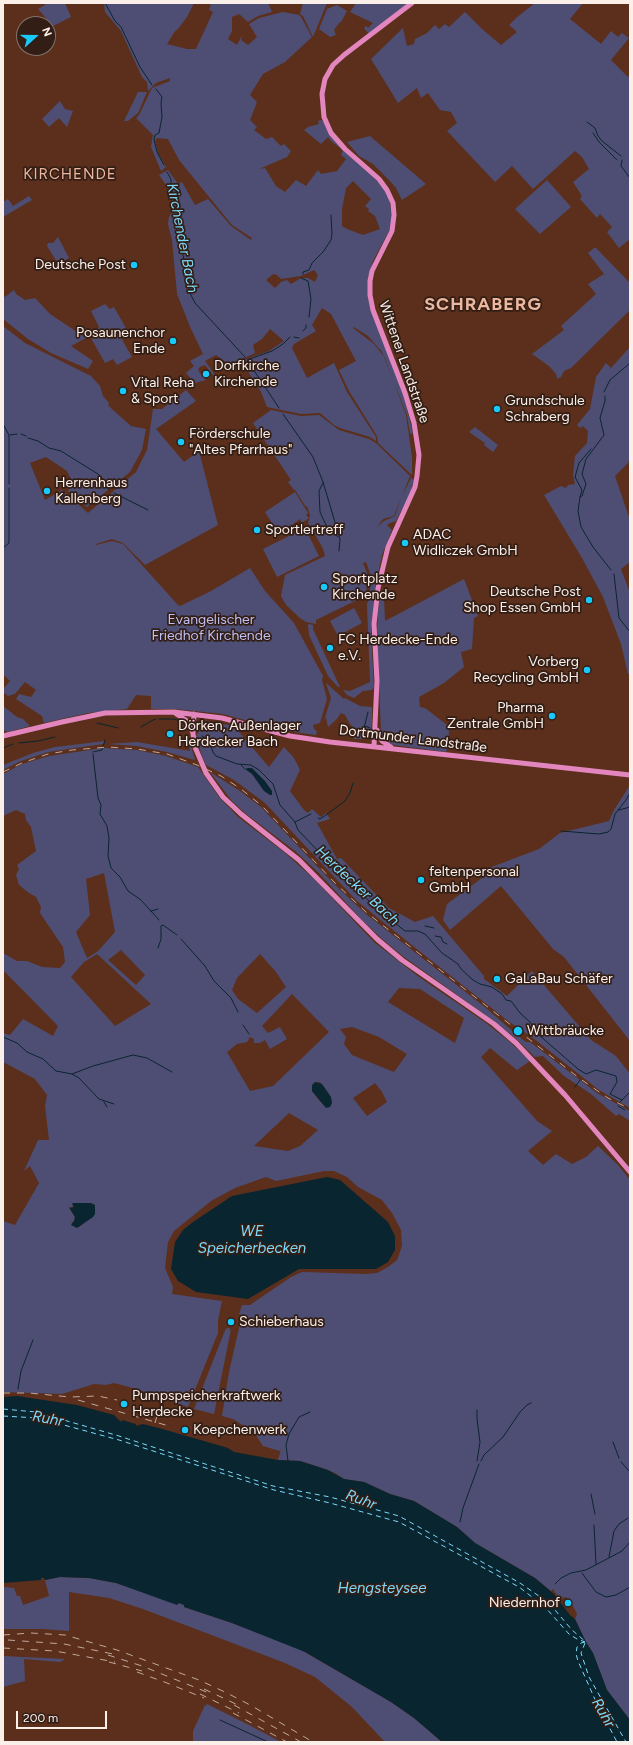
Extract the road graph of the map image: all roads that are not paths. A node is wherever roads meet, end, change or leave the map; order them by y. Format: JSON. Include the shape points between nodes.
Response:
{"nodes":[{"id":1,"x":412,"y":3,"type":"edge"},
{"id":2,"x":174,"y":712,"type":"junction"},
{"id":3,"x":194,"y":714,"type":"junction"},
{"id":4,"x":376,"y":727,"type":"junction"},
{"id":5,"x":193,"y":734,"type":"junction"},
{"id":6,"x":3,"y":736,"type":"edge"},
{"id":7,"x":374,"y":746,"type":"junction"},
{"id":8,"x":392,"y":748,"type":"junction"},
{"id":9,"x":630,"y":775,"type":"edge"},
{"id":10,"x":630,"y":1172,"type":"edge"}],
"edges":[{"from":1,"to":4,"type":"main road","name":"Wittener Landstraße","via":[[333,65],[324,83],[322,100],[327,125],[339,142],[379,179],[393,203],[392,231],[372,272],[370,295],[373,310],[414,423],[419,455],[415,487],[388,547],[378,588],[374,624]]},
{"from":2,"to":3,"type":"main road"},
{"from":2,"to":5,"type":"main road","via":[[187,721]]},
{"from":2,"to":6,"type":"main road","via":[[108,713]]},
{"from":3,"to":5,"type":"main road"},
{"from":3,"to":7,"type":"main road","name":"Dortmunder Landstraße","via":[[222,718],[290,736]]},
{"from":4,"to":7,"type":"main road","name":"Wittener Landstraße"},
{"from":4,"to":8,"type":"main road","via":[[382,741]]},
{"from":5,"to":10,"type":"main road","via":[[200,761],[223,797],[299,860],[377,939],[402,960],[488,1020],[516,1043]]},
{"from":7,"to":8,"type":"main road","name":"Dortmunder Landstraße"},
{"from":8,"to":9,"type":"main road","name":"Dortmunder Landstraße"}]}
